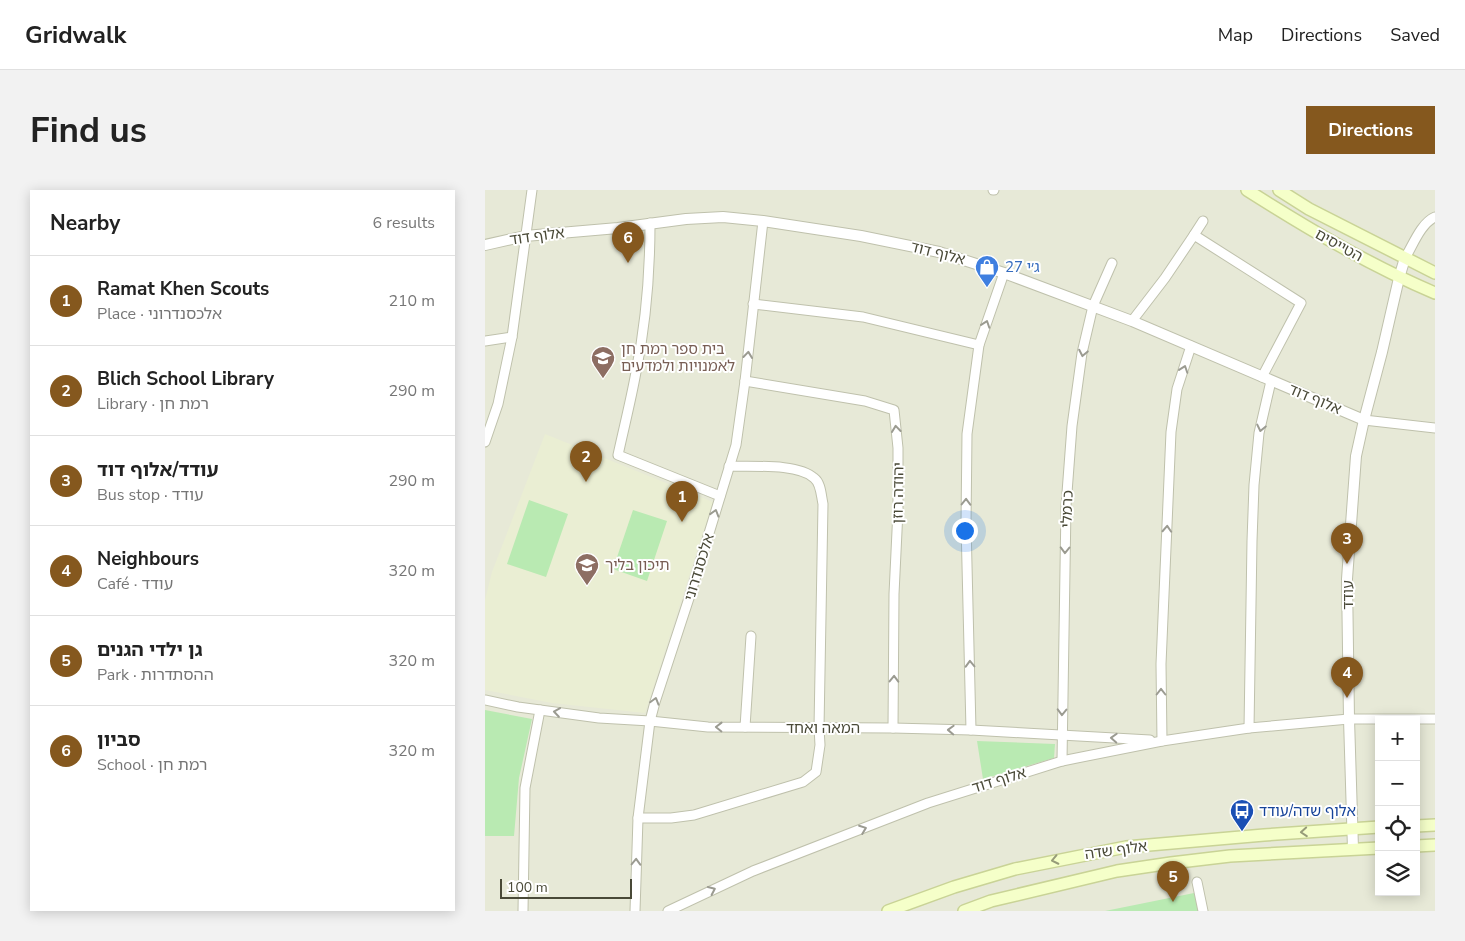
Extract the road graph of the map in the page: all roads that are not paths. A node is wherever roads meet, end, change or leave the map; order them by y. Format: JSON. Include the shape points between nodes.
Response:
{"nodes":[{"id":1,"x":531,"y":190,"type":"edge"},
{"id":2,"x":1247,"y":190,"type":"edge"},
{"id":3,"x":1279,"y":190,"type":"edge"},
{"id":4,"x":1435,"y":217,"type":"edge"},
{"id":5,"x":763,"y":221,"type":"junction"},
{"id":6,"x":1203,"y":221,"type":"dead end"},
{"id":7,"x":650,"y":223,"type":"junction"},
{"id":8,"x":1194,"y":235,"type":"junction"},
{"id":9,"x":525,"y":236,"type":"junction"},
{"id":10,"x":485,"y":245,"type":"edge"},
{"id":11,"x":1405,"y":258,"type":"junction"},
{"id":12,"x":1112,"y":263,"type":"dead end"},
{"id":13,"x":1004,"y":273,"type":"junction"},
{"id":14,"x":1435,"y":273,"type":"edge"},
{"id":15,"x":1399,"y":278,"type":"junction"},
{"id":16,"x":1435,"y":293,"type":"edge"},
{"id":17,"x":753,"y":304,"type":"junction"},
{"id":18,"x":1093,"y":306,"type":"junction"},
{"id":19,"x":1133,"y":321,"type":"junction"},
{"id":20,"x":512,"y":337,"type":"junction"},
{"id":21,"x":485,"y":341,"type":"edge"},
{"id":22,"x":979,"y":345,"type":"junction"},
{"id":23,"x":1191,"y":346,"type":"junction"},
{"id":24,"x":1267,"y":379,"type":"junction"},
{"id":25,"x":745,"y":381,"type":"junction"},
{"id":26,"x":1363,"y":420,"type":"junction"},
{"id":27,"x":1435,"y":428,"type":"edge"},
{"id":28,"x":485,"y":442,"type":"edge"},
{"id":29,"x":729,"y":466,"type":"junction"},
{"id":30,"x":720,"y":496,"type":"junction"},
{"id":31,"x":751,"y":636,"type":"dead end"},
{"id":32,"x":485,"y":700,"type":"edge"},
{"id":33,"x":540,"y":710,"type":"junction"},
{"id":34,"x":1349,"y":719,"type":"junction"},
{"id":35,"x":1435,"y":719,"type":"edge"},
{"id":36,"x":650,"y":721,"type":"junction"},
{"id":37,"x":745,"y":727,"type":"junction"},
{"id":38,"x":819,"y":728,"type":"junction"},
{"id":39,"x":893,"y":728,"type":"junction"},
{"id":40,"x":1249,"y":728,"type":"junction"},
{"id":41,"x":971,"y":730,"type":"junction"},
{"id":42,"x":1062,"y":735,"type":"junction"},
{"id":43,"x":1162,"y":740,"type":"junction"},
{"id":44,"x":1062,"y":761,"type":"junction"},
{"id":45,"x":638,"y":818,"type":"junction"},
{"id":46,"x":1435,"y":825,"type":"edge"},
{"id":47,"x":1420,"y":826,"type":"edge"},
{"id":48,"x":1375,"y":827,"type":"edge"},
{"id":49,"x":1352,"y":828,"type":"junction"},
{"id":50,"x":1435,"y":845,"type":"edge"},
{"id":51,"x":1420,"y":846,"type":"edge"},
{"id":52,"x":1375,"y":848,"type":"edge"},
{"id":53,"x":1353,"y":849,"type":"junction"},
{"id":54,"x":1197,"y":882,"type":"dead end"},
{"id":55,"x":523,"y":911,"type":"edge"},
{"id":56,"x":635,"y":911,"type":"edge"},
{"id":57,"x":668,"y":911,"type":"edge"},
{"id":58,"x":888,"y":911,"type":"edge"},
{"id":59,"x":964,"y":911,"type":"edge"},
{"id":60,"x":1203,"y":911,"type":"edge"}],
"edges":[{"from":1,"to":9,"type":"street"},
{"from":2,"to":15,"type":"main road","name":"הטייסים"},
{"from":3,"to":11,"type":"main road","name":"הטייסים"},
{"from":4,"to":11,"type":"street","via":[[1422,229]]},
{"from":5,"to":7,"type":"street","name":"אלוף דוד","via":[[723,218]]},
{"from":5,"to":13,"type":"street","name":"אלוף דוד","via":[[939,252]]},
{"from":5,"to":17,"type":"street","name":"אלכסנדרוני"},
{"from":6,"to":8,"type":"street"},
{"from":7,"to":9,"type":"street","name":"אלוף דוד"},
{"from":7,"to":30,"type":"street","via":[[650,262],[637,370],[619,455]]},
{"from":8,"to":19,"type":"street"},
{"from":8,"to":24,"type":"street","via":[[1301,303]]},
{"from":9,"to":10,"type":"street","name":"אלוף דוד"},
{"from":9,"to":20,"type":"street"},
{"from":11,"to":14,"type":"main road","name":"הטייסים"},
{"from":11,"to":15,"type":"street","name":"עודד"},
{"from":12,"to":18,"type":"street","name":"כרמלי"},
{"from":13,"to":18,"type":"street","name":"אלוף דוד"},
{"from":22,"to":13,"type":"street","one_way":true},
{"from":15,"to":16,"type":"main road","name":"הטייסים"},
{"from":15,"to":26,"type":"street","name":"עודד","via":[[1383,352]]},
{"from":17,"to":22,"type":"street","via":[[863,317]]},
{"from":25,"to":17,"type":"street","name":"אלכסנדרוני","one_way":true},
{"from":18,"to":19,"type":"street","name":"אלוף דוד"},
{"from":18,"to":42,"type":"street","name":"כרמלי","one_way":true,"via":[[1072,426],[1066,506]]},
{"from":19,"to":23,"type":"street","name":"אלוף דוד"},
{"from":20,"to":21,"type":"street"},
{"from":20,"to":28,"type":"street"},
{"from":41,"to":22,"type":"street","one_way":true,"via":[[967,434]]},
{"from":23,"to":24,"type":"street","name":"אלוף דוד"},
{"from":43,"to":23,"type":"street","one_way":true,"via":[[1161,664],[1171,432],[1177,389]]},
{"from":24,"to":26,"type":"street","name":"אלוף דוד"},
{"from":24,"to":40,"type":"street","one_way":true,"via":[[1254,485]]},
{"from":25,"to":29,"type":"street","name":"אלכסנדרוני","via":[[736,445]]},
{"from":39,"to":25,"type":"street","name":"יהודה רוזן","one_way":true,"via":[[898,510],[894,410],[865,401]]},
{"from":26,"to":27,"type":"street"},
{"from":26,"to":34,"type":"street","name":"עודד","via":[[1356,456],[1347,579]]},
{"from":29,"to":30,"type":"street","name":"אלכסנדרוני"},
{"from":29,"to":38,"type":"street","via":[[801,470],[815,478],[820,489],[823,504]]},
{"from":36,"to":30,"type":"street","name":"אלכסנדרוני","one_way":true},
{"from":31,"to":37,"type":"street"},
{"from":32,"to":33,"type":"street","name":"המאה ואחד"},
{"from":36,"to":33,"type":"street","name":"המאה ואחד","one_way":true},
{"from":33,"to":55,"type":"street","via":[[525,788]]},
{"from":34,"to":35,"type":"street","name":"אלוף דוד"},
{"from":34,"to":40,"type":"street","name":"אלוף דוד"},
{"from":34,"to":49,"type":"street","name":"עודד"},
{"from":37,"to":36,"type":"street","name":"המאה ואחד","one_way":true},
{"from":36,"to":45,"type":"street","name":"אלכסנדרוני"},
{"from":37,"to":38,"type":"street","name":"המאה ואחד"},
{"from":38,"to":39,"type":"street","name":"המאה ואחד"},
{"from":38,"to":45,"type":"street","via":[[816,772],[803,782],[694,815]]},
{"from":41,"to":39,"type":"street","name":"המאה ואחד","one_way":true},
{"from":40,"to":43,"type":"street","name":"אלוף דוד"},
{"from":41,"to":42,"type":"street","name":"המאה ואחד"},
{"from":43,"to":42,"type":"street","name":"המאה ואחד","one_way":true},
{"from":42,"to":44,"type":"street","name":"כרמלי"},
{"from":43,"to":44,"type":"street","name":"אלוף דוד"},
{"from":57,"to":44,"type":"street","name":"אלוף דוד","one_way":true,"via":[[753,872],[928,803]]},
{"from":56,"to":45,"type":"street","name":"אלכסנדרוני","one_way":true},
{"from":46,"to":47,"type":"main road"},
{"from":48,"to":49,"type":"main road","name":"אלוף שדה"},
{"from":49,"to":53,"type":"street","name":"עודד"},
{"from":49,"to":58,"type":"main road","name":"אלוף שדה","one_way":true,"via":[[1126,847],[1075,856],[1015,869]]},
{"from":50,"to":51,"type":"main road"},
{"from":52,"to":53,"type":"main road","name":"אלוף שדה"},
{"from":53,"to":59,"type":"main road","name":"אלוף שדה","via":[[1230,856],[1126,870],[991,901]]},
{"from":54,"to":60,"type":"street"}]}
